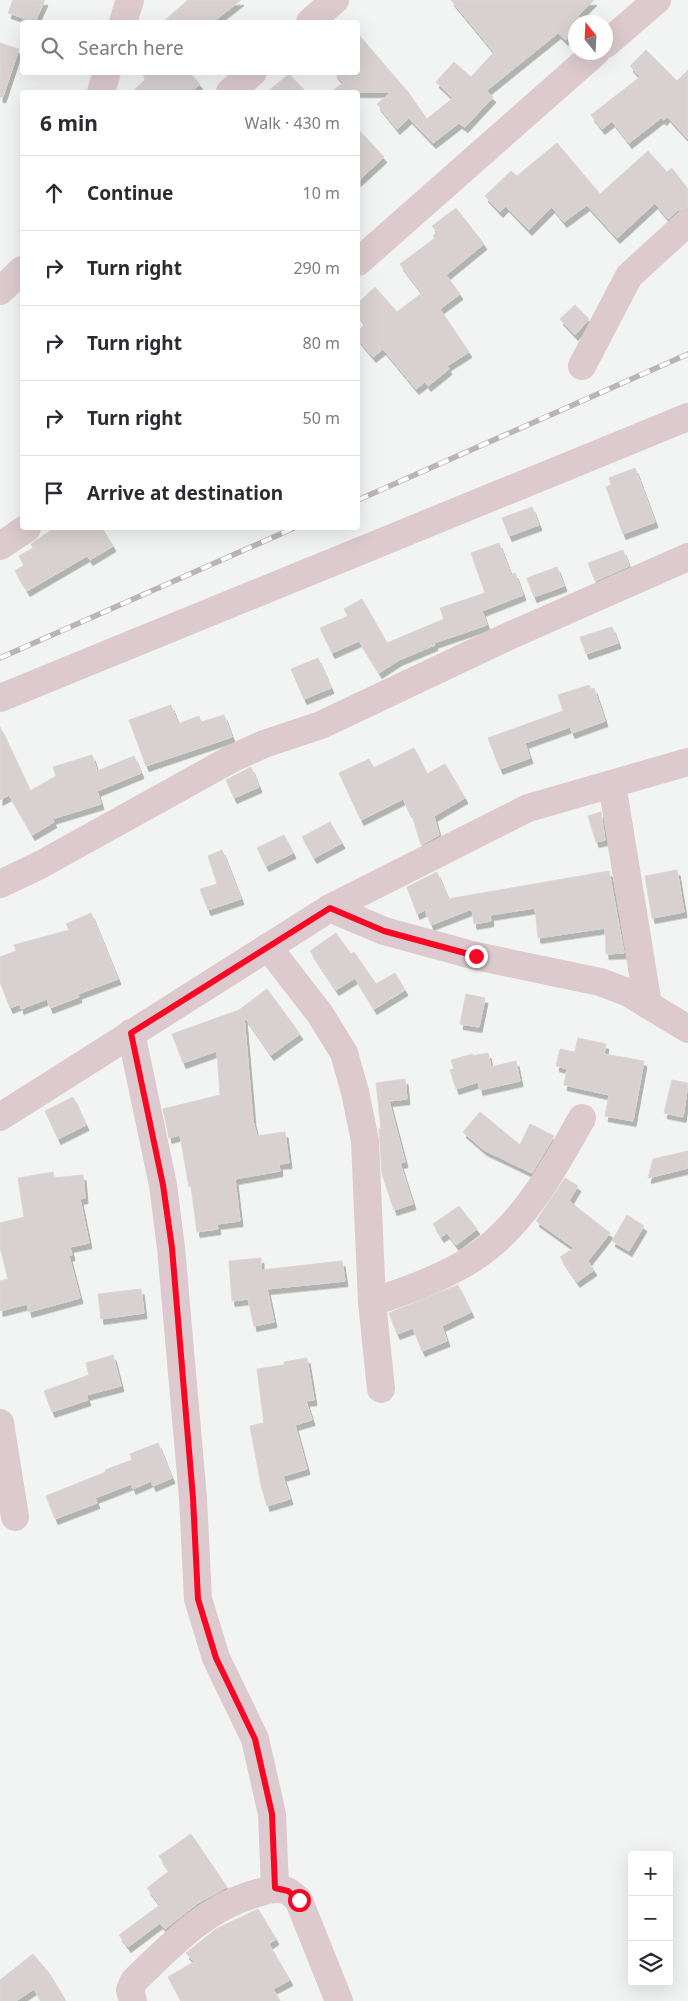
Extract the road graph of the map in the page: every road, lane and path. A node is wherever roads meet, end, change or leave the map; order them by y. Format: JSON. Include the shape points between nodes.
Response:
{"nodes":[{"id":1,"x":130,"y":0,"type":"edge"},
{"id":2,"x":335,"y":0,"type":"edge"},
{"id":3,"x":641,"y":5,"type":"edge"},
{"id":4,"x":124,"y":20,"type":"edge"},
{"id":5,"x":312,"y":20,"type":"edge"},
{"id":6,"x":613,"y":36,"type":"edge"},
{"id":7,"x":587,"y":60,"type":"edge"},
{"id":8,"x":106,"y":75,"type":"edge"},
{"id":9,"x":250,"y":75,"type":"edge"},
{"id":10,"x":102,"y":90,"type":"edge"},
{"id":11,"x":232,"y":90,"type":"edge"},
{"id":12,"x":688,"y":222,"type":"edge"},
{"id":13,"x":360,"y":260,"type":"edge"},
{"id":14,"x":20,"y":272,"type":"edge"},
{"id":15,"x":0,"y":292,"type":"edge"},
{"id":16,"x":582,"y":366,"type":"dead end"},
{"id":17,"x":688,"y":417,"type":"edge"},
{"id":18,"x":24,"y":530,"type":"edge"},
{"id":19,"x":0,"y":546,"type":"edge"},
{"id":20,"x":688,"y":557,"type":"edge"},
{"id":21,"x":0,"y":698,"type":"edge"},
{"id":22,"x":688,"y":762,"type":"edge"},
{"id":23,"x":612,"y":784,"type":"junction"},
{"id":24,"x":0,"y":884,"type":"edge"},
{"id":25,"x":330,"y":908,"type":"junction"},
{"id":26,"x":268,"y":947,"type":"junction"},
{"id":27,"x":648,"y":1005,"type":"junction"},
{"id":28,"x":688,"y":1030,"type":"edge"},
{"id":29,"x":131,"y":1033,"type":"junction"},
{"id":30,"x":0,"y":1118,"type":"edge"},
{"id":31,"x":582,"y":1118,"type":"dead end"},
{"id":32,"x":372,"y":1302,"type":"junction"},
{"id":33,"x":381,"y":1389,"type":"dead end"},
{"id":34,"x":0,"y":1422,"type":"edge"},
{"id":35,"x":15,"y":1517,"type":"dead end"},
{"id":36,"x":275,"y":1888,"type":"junction"},
{"id":37,"x":133,"y":2001,"type":"edge"},
{"id":38,"x":339,"y":2001,"type":"edge"}],
"edges":[{"from":1,"to":4,"type":"street"},
{"from":2,"to":5,"type":"street"},
{"from":3,"to":6,"type":"street"},
{"from":7,"to":13,"type":"street"},
{"from":8,"to":10,"type":"street"},
{"from":9,"to":11,"type":"street"},
{"from":12,"to":16,"type":"street","via":[[628,276]]},
{"from":14,"to":15,"type":"street"},
{"from":17,"to":21,"type":"street"},
{"from":18,"to":19,"type":"street"},
{"from":20,"to":24,"type":"street","via":[[518,632],[321,725],[232,758],[40,866]]},
{"from":22,"to":23,"type":"street"},
{"from":23,"to":25,"type":"street","via":[[528,808]]},
{"from":23,"to":27,"type":"street"},
{"from":25,"to":26,"type":"street"},
{"from":25,"to":27,"type":"street","via":[[384,931],[476,956],[600,982],[627,992]]},
{"from":26,"to":29,"type":"street"},
{"from":26,"to":32,"type":"street","via":[[320,1014],[344,1053],[365,1141]]},
{"from":27,"to":28,"type":"street"},
{"from":29,"to":30,"type":"street"},
{"from":29,"to":36,"type":"street","via":[[163,1185],[172,1248],[198,1599],[216,1658],[255,1739],[272,1814]]},
{"from":31,"to":32,"type":"street","via":[[530,1204],[491,1245],[438,1277]]},
{"from":32,"to":33,"type":"street"},
{"from":34,"to":35,"type":"street"},
{"from":36,"to":37,"type":"street","via":[[243,1896],[218,1908],[193,1926],[134,1981],[130,1990]]},
{"from":36,"to":38,"type":"street","via":[[288,1891],[299,1900]]}]}
